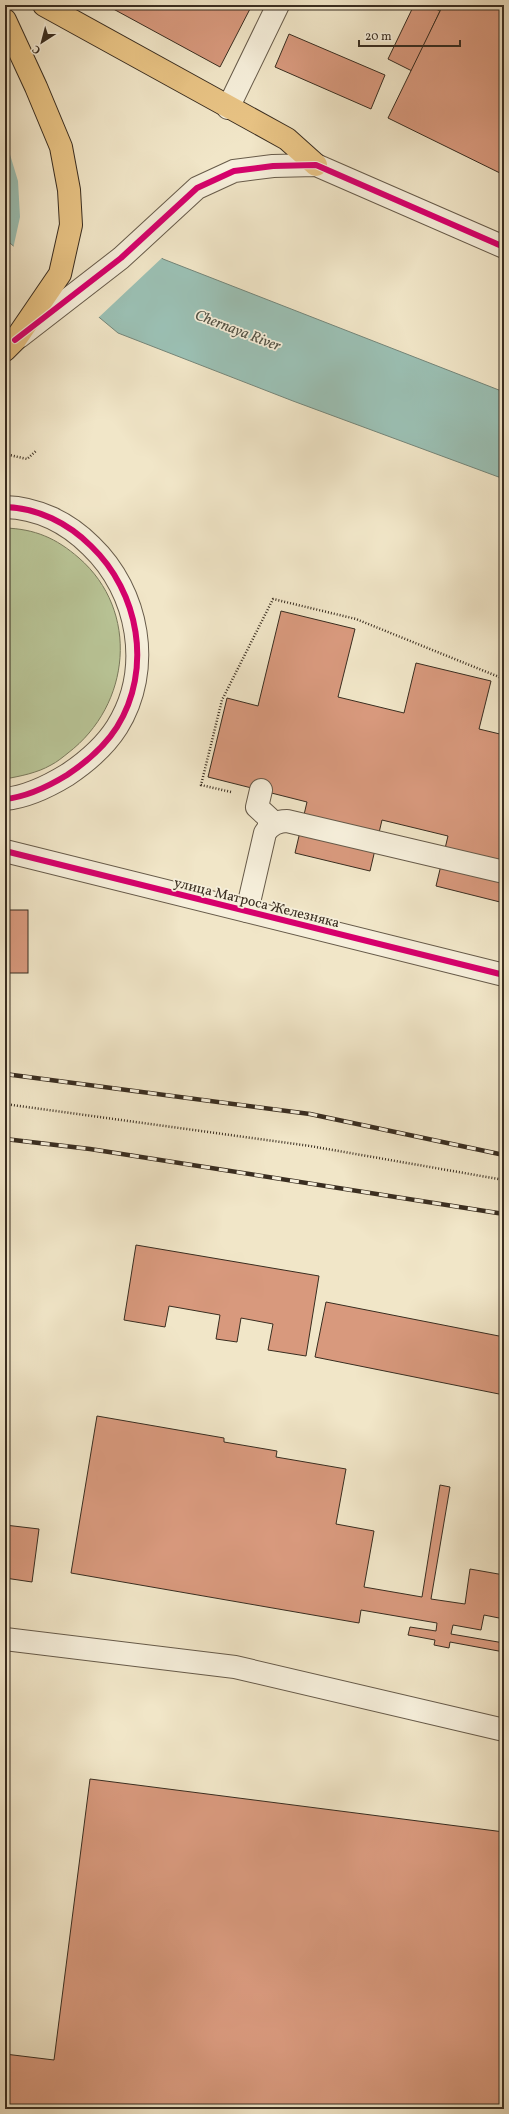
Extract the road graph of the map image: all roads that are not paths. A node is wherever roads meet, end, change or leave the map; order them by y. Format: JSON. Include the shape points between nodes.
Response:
{"nodes":[{"id":1,"x":44,"y":5,"type":"edge"},
{"id":2,"x":278,"y":5,"type":"edge"},
{"id":3,"x":5,"y":20,"type":"edge"},
{"id":4,"x":228,"y":108,"type":"junction"},
{"id":5,"x":316,"y":165,"type":"junction"},
{"id":6,"x":504,"y":247,"type":"edge"},
{"id":7,"x":10,"y":345,"type":"edge"},
{"id":8,"x":5,"y":507,"type":"edge"},
{"id":9,"x":260,"y":795,"type":"road end"},
{"id":10,"x":5,"y":799,"type":"edge"},
{"id":11,"x":269,"y":827,"type":"junction"},
{"id":12,"x":5,"y":851,"type":"edge"},
{"id":13,"x":504,"y":872,"type":"edge"},
{"id":14,"x":247,"y":911,"type":"junction"},
{"id":15,"x":504,"y":975,"type":"edge"},
{"id":16,"x":5,"y":1639,"type":"edge"},
{"id":17,"x":504,"y":1730,"type":"edge"}],
"edges":[{"from":1,"to":4,"type":"main road"},
{"from":2,"to":4,"type":"street"},
{"from":3,"to":7,"type":"main road","via":[[61,147],[69,190],[71,224],[60,274]]},
{"from":4,"to":5,"type":"main road","via":[[287,139]]},
{"from":5,"to":6,"type":"street"},
{"from":5,"to":7,"type":"street","via":[[273,166],[234,171],[198,188],[121,258]]},
{"from":8,"to":10,"type":"street","via":[[47,515],[77,533],[104,558],[120,583],[131,608],[138,654],[128,702],[117,727],[99,749],[77,768],[50,785]]},
{"from":9,"to":11,"type":"street","via":[[257,806],[269,818]]},
{"from":11,"to":13,"type":"street","via":[[279,821],[287,821]]},
{"from":11,"to":14,"type":"street","via":[[265,833]]},
{"from":12,"to":14,"type":"street","name":"улица Матроса Железняка"},
{"from":14,"to":15,"type":"street","name":"улица Матроса Железняка"},
{"from":16,"to":17,"type":"street","via":[[235,1667]]}]}
